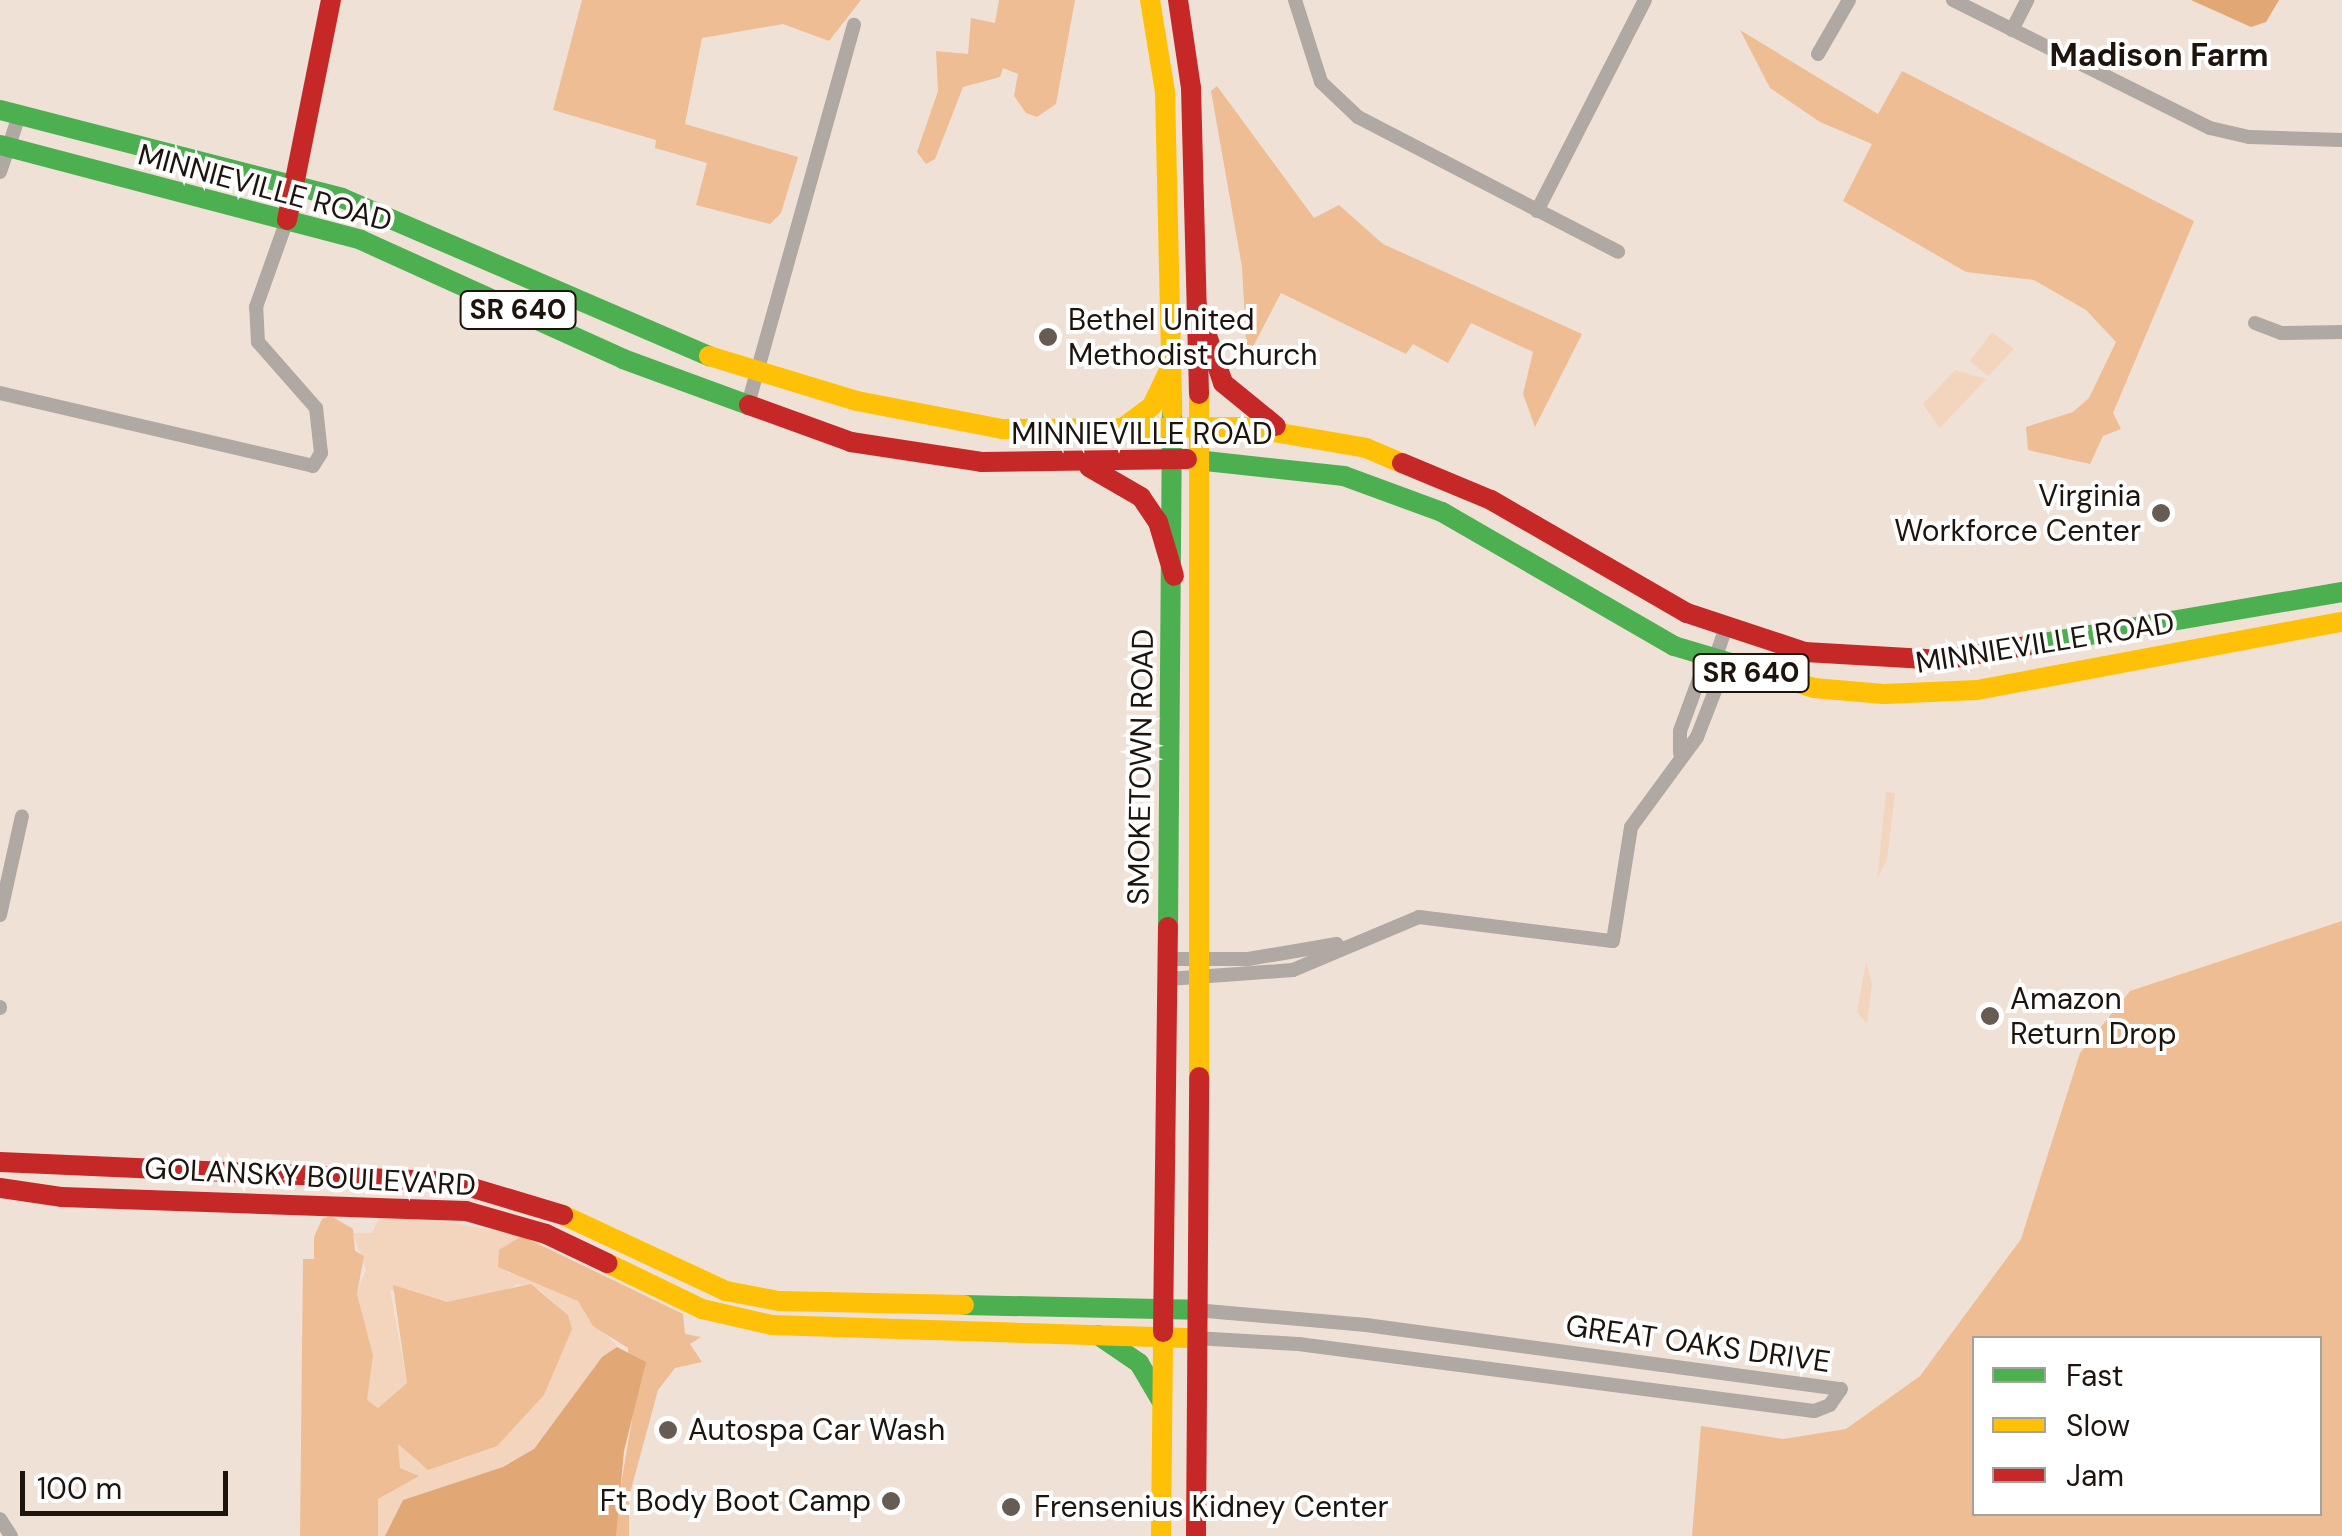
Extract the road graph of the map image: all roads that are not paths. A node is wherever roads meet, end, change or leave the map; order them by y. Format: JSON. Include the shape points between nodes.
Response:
{"nodes":[{"id":1,"x":330,"y":0,"type":"edge"},
{"id":2,"x":1150,"y":0,"type":"edge"},
{"id":3,"x":1178,"y":0,"type":"edge"},
{"id":4,"x":1295,"y":0,"type":"edge"},
{"id":5,"x":1646,"y":0,"type":"edge"},
{"id":6,"x":1848,"y":0,"type":"edge"},
{"id":7,"x":1953,"y":0,"type":"edge"},
{"id":8,"x":2027,"y":0,"type":"edge"},
{"id":9,"x":854,"y":25,"type":"dead end"},
{"id":10,"x":2012,"y":30,"type":"junction"},
{"id":11,"x":1818,"y":54,"type":"dead end"},
{"id":12,"x":9,"y":113,"type":"edge"},
{"id":13,"x":2342,"y":140,"type":"edge"},
{"id":14,"x":5,"y":147,"type":"edge"},
{"id":15,"x":0,"y":172,"type":"edge"},
{"id":16,"x":294,"y":186,"type":"junction"},
{"id":17,"x":1537,"y":211,"type":"junction"},
{"id":18,"x":287,"y":220,"type":"junction"},
{"id":19,"x":1618,"y":252,"type":"dead end"},
{"id":20,"x":1198,"y":306,"type":"junction"},
{"id":21,"x":2255,"y":323,"type":"dead end"},
{"id":22,"x":2342,"y":332,"type":"edge"},
{"id":23,"x":1172,"y":364,"type":"junction"},
{"id":24,"x":756,"y":372,"type":"junction"},
{"id":25,"x":0,"y":393,"type":"edge"},
{"id":26,"x":747,"y":408,"type":"junction"},
{"id":27,"x":1200,"y":427,"type":"junction"},
{"id":28,"x":1120,"y":428,"type":"junction"},
{"id":29,"x":1173,"y":428,"type":"junction"},
{"id":30,"x":1284,"y":430,"type":"junction"},
{"id":31,"x":1200,"y":459,"type":"junction"},
{"id":32,"x":1173,"y":460,"type":"junction"},
{"id":33,"x":1082,"y":464,"type":"junction"},
{"id":34,"x":1174,"y":576,"type":"junction"},
{"id":35,"x":2342,"y":592,"type":"edge"},
{"id":36,"x":2342,"y":622,"type":"edge"},
{"id":37,"x":1726,"y":628,"type":"junction"},
{"id":38,"x":1714,"y":662,"type":"junction"},
{"id":39,"x":22,"y":816,"type":"dead end"},
{"id":40,"x":0,"y":915,"type":"edge"},
{"id":41,"x":1168,"y":969,"type":"junction"},
{"id":42,"x":1199,"y":969,"type":"junction"},
{"id":43,"x":0,"y":1162,"type":"edge"},
{"id":44,"x":362,"y":1178,"type":"junction"},
{"id":45,"x":0,"y":1188,"type":"edge"},
{"id":46,"x":362,"y":1204,"type":"junction"},
{"id":47,"x":738,"y":1294,"type":"junction"},
{"id":48,"x":1164,"y":1308,"type":"junction"},
{"id":49,"x":1195,"y":1310,"type":"junction"},
{"id":50,"x":730,"y":1318,"type":"junction"},
{"id":51,"x":1087,"y":1331,"type":"junction"},
{"id":52,"x":1164,"y":1335,"type":"junction"},
{"id":53,"x":1195,"y":1338,"type":"junction"},
{"id":54,"x":1163,"y":1406,"type":"junction"},
{"id":55,"x":0,"y":1519,"type":"edge"},
{"id":56,"x":11,"y":1536,"type":"edge"},
{"id":57,"x":1162,"y":1536,"type":"edge"},
{"id":58,"x":1196,"y":1536,"type":"edge"}],
"edges":[{"from":1,"to":16,"type":"main road"},
{"from":2,"to":23,"type":"main road","name":"SMOKETOWN ROAD","via":[[1165,92]]},
{"from":3,"to":20,"type":"main road","name":"SMOKETOWN ROAD","via":[[1191,88]]},
{"from":4,"to":17,"type":"street","via":[[1310,61],[1347,108],[1381,133]]},
{"from":5,"to":17,"type":"street"},
{"from":6,"to":11,"type":"street"},
{"from":7,"to":10,"type":"street"},
{"from":8,"to":10,"type":"street"},
{"from":9,"to":24,"type":"street"},
{"from":10,"to":13,"type":"street","via":[[2210,128],[2250,137]]},
{"from":12,"to":14,"type":"street"},
{"from":12,"to":16,"type":"main road","name":"MINNIEVILLE ROAD","number":"SR 640"},
{"from":14,"to":15,"type":"street"},
{"from":14,"to":18,"type":"main road","name":"MINNIEVILLE ROAD","number":"SR 640"},
{"from":16,"to":18,"type":"main road"},
{"from":16,"to":24,"type":"main road","name":"MINNIEVILLE ROAD","number":"SR 640","via":[[426,229],[638,328]]},
{"from":17,"to":19,"type":"street"},
{"from":18,"to":25,"type":"street","via":[[256,308],[258,342],[316,408],[321,453],[314,466]]},
{"from":18,"to":26,"type":"main road","name":"MINNIEVILLE ROAD","number":"SR 640","via":[[409,258],[623,359]]},
{"from":20,"to":27,"type":"main road","name":"SMOKETOWN ROAD"},
{"from":20,"to":30,"type":"main road","via":[[1223,383],[1248,409]]},
{"from":21,"to":22,"type":"street","via":[[2281,334]]},
{"from":23,"to":28,"type":"main road","via":[[1152,406]]},
{"from":23,"to":29,"type":"main road","name":"SMOKETOWN ROAD"},
{"from":24,"to":26,"type":"street"},
{"from":24,"to":28,"type":"main road","name":"MINNIEVILLE ROAD","number":"SR 640","via":[[972,426]]},
{"from":26,"to":33,"type":"main road","name":"MINNIEVILLE ROAD","number":"SR 640","via":[[902,453]]},
{"from":27,"to":29,"type":"main road","name":"MINNIEVILLE ROAD","number":"SR 640"},
{"from":27,"to":30,"type":"main road","name":"MINNIEVILLE ROAD","number":"SR 640"},
{"from":27,"to":31,"type":"main road","name":"SMOKETOWN ROAD"},
{"from":28,"to":29,"type":"main road","name":"MINNIEVILLE ROAD","number":"SR 640"},
{"from":29,"to":32,"type":"main road","name":"SMOKETOWN ROAD"},
{"from":30,"to":37,"type":"main road","name":"MINNIEVILLE ROAD","number":"SR 640","via":[[1366,448],[1447,478],[1652,596]]},
{"from":31,"to":32,"type":"main road","name":"MINNIEVILLE ROAD","number":"SR 640"},
{"from":31,"to":38,"type":"main road","name":"MINNIEVILLE ROAD","number":"SR 640","via":[[1301,466],[1386,489],[1442,512],[1641,629]]},
{"from":31,"to":42,"type":"main road","name":"SMOKETOWN ROAD"},
{"from":32,"to":33,"type":"main road","name":"MINNIEVILLE ROAD","number":"SR 640"},
{"from":32,"to":34,"type":"main road","name":"SMOKETOWN ROAD"},
{"from":33,"to":34,"type":"main road","via":[[1141,497],[1158,522]]},
{"from":34,"to":41,"type":"main road","name":"SMOKETOWN ROAD"},
{"from":35,"to":37,"type":"main road","name":"MINNIEVILLE ROAD","number":"SR 640","via":[[1943,660],[1844,658]]},
{"from":36,"to":38,"type":"main road","name":"MINNIEVILLE ROAD","number":"SR 640","via":[[1934,694],[1834,691]]},
{"from":37,"to":38,"type":"street"},
{"from":38,"to":42,"type":"street","via":[[1720,678],[1694,743],[1680,753],[1632,827],[1612,941],[1437,916],[1400,920],[1292,970]]},
{"from":39,"to":40,"type":"street"},
{"from":41,"to":42,"type":"street"},
{"from":41,"to":48,"type":"main road","name":"SMOKETOWN ROAD"},
{"from":42,"to":49,"type":"main road","name":"SMOKETOWN ROAD"},
{"from":43,"to":44,"type":"main road","name":"GOLANSKY BOULEVARD"},
{"from":44,"to":46,"type":"main road"},
{"from":44,"to":47,"type":"main road","name":"GOLANSKY BOULEVARD","via":[[453,1182],[506,1194]]},
{"from":45,"to":46,"type":"main road","name":"GOLANSKY BOULEVARD","via":[[62,1196]]},
{"from":46,"to":50,"type":"main road","name":"GOLANSKY BOULEVARD","via":[[466,1211],[513,1222]]},
{"from":47,"to":48,"type":"main road","name":"GOLANSKY BOULEVARD","via":[[825,1304]]},
{"from":47,"to":50,"type":"main road"},
{"from":48,"to":49,"type":"main road","name":"GOLANSKY BOULEVARD"},
{"from":48,"to":52,"type":"main road","name":"SMOKETOWN ROAD"},
{"from":49,"to":53,"type":"main road","name":"SMOKETOWN ROAD"},
{"from":49,"to":53,"type":"street","name":"GREAT OAKS DRIVE","via":[[1366,1325],[1841,1389],[1814,1411],[1298,1344]]},
{"from":50,"to":51,"type":"main road","name":"GOLANSKY BOULEVARD","via":[[824,1328]]},
{"from":51,"to":52,"type":"main road","name":"GOLANSKY BOULEVARD"},
{"from":51,"to":54,"type":"main road","via":[[1130,1354]]},
{"from":52,"to":53,"type":"main road","name":"GOLANSKY BOULEVARD"},
{"from":52,"to":54,"type":"main road","name":"SMOKETOWN ROAD"},
{"from":53,"to":58,"type":"main road","name":"SMOKETOWN ROAD"},
{"from":54,"to":57,"type":"main road","name":"SMOKETOWN ROAD"},
{"from":55,"to":56,"type":"street"}]}
